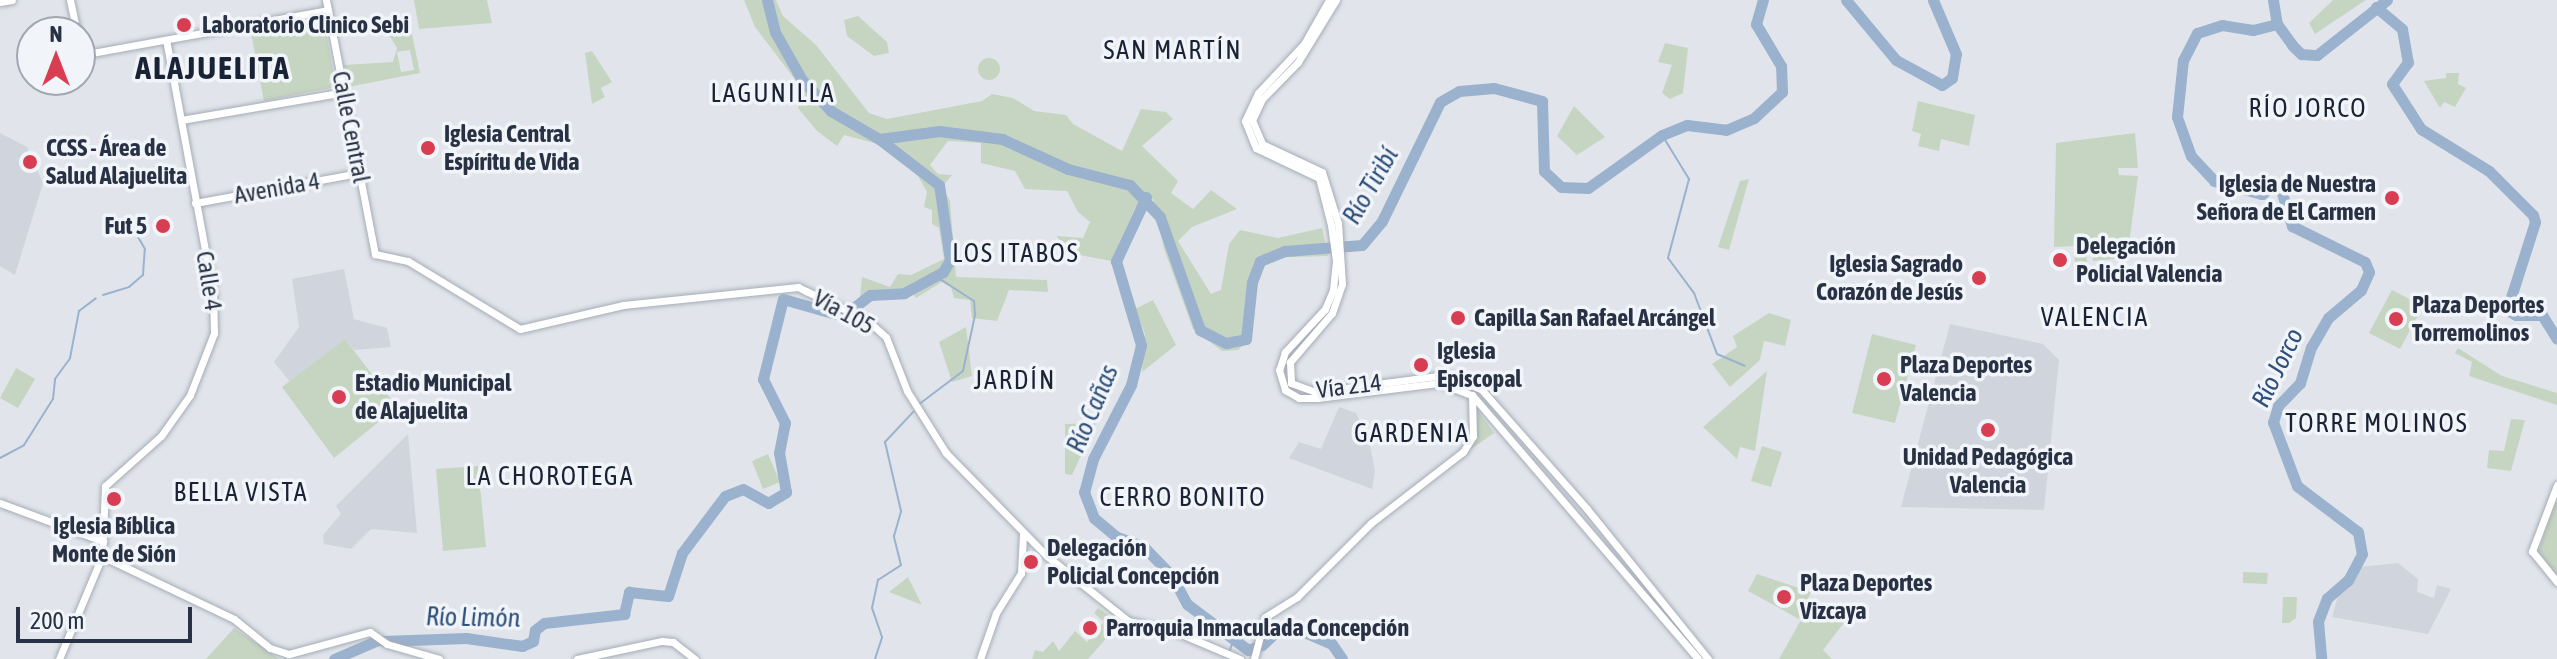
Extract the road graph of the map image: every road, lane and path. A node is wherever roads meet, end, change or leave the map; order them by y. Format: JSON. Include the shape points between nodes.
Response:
{"nodes":[{"id":1,"x":12,"y":0,"type":"edge"},
{"id":2,"x":326,"y":0,"type":"edge"},
{"id":3,"x":1329,"y":0,"type":"edge"},
{"id":4,"x":1336,"y":0,"type":"edge"},
{"id":5,"x":0,"y":2,"type":"edge"},
{"id":6,"x":328,"y":10,"type":"junction"},
{"id":7,"x":166,"y":40,"type":"junction"},
{"id":8,"x":96,"y":51,"type":"edge"},
{"id":9,"x":345,"y":92,"type":"junction"},
{"id":10,"x":181,"y":120,"type":"junction"},
{"id":11,"x":359,"y":173,"type":"junction"},
{"id":12,"x":195,"y":203,"type":"junction"},
{"id":13,"x":1335,"y":224,"type":"junction"},
{"id":14,"x":375,"y":254,"type":"joint"},
{"id":15,"x":1340,"y":261,"type":"junction"},
{"id":16,"x":1474,"y":385,"type":"junction"},
{"id":17,"x":1472,"y":395,"type":"junction"},
{"id":18,"x":2557,"y":485,"type":"edge"},
{"id":19,"x":0,"y":503,"type":"edge"},
{"id":20,"x":1023,"y":535,"type":"junction"},
{"id":21,"x":103,"y":541,"type":"junction"},
{"id":22,"x":102,"y":556,"type":"junction"},
{"id":23,"x":2557,"y":582,"type":"edge"},
{"id":24,"x":1254,"y":655,"type":"edge"},
{"id":25,"x":59,"y":659,"type":"edge"},
{"id":26,"x":439,"y":659,"type":"edge"},
{"id":27,"x":577,"y":659,"type":"edge"},
{"id":28,"x":695,"y":659,"type":"edge"},
{"id":29,"x":980,"y":659,"type":"edge"},
{"id":30,"x":1240,"y":659,"type":"edge"},
{"id":31,"x":1698,"y":659,"type":"edge"},
{"id":32,"x":1708,"y":659,"type":"edge"}],
"edges":[{"from":1,"to":5,"type":"main road"},
{"from":2,"to":6,"type":"main road","name":"Calle Central"},
{"from":3,"to":13,"type":"main road","name":"Vía 214","via":[[1304,44],[1258,93],[1245,128],[1256,148],[1319,178]]},
{"from":4,"to":13,"type":"main road","name":"Vía 214","via":[[1298,62],[1262,99],[1252,127],[1262,144],[1322,172]]},
{"from":6,"to":7,"type":"main road"},
{"from":6,"to":9,"type":"main road","name":"Calle Central"},
{"from":7,"to":8,"type":"main road"},
{"from":7,"to":10,"type":"main road","name":"Calle 4"},
{"from":9,"to":10,"type":"main road"},
{"from":9,"to":11,"type":"main road","name":"Calle Central"},
{"from":10,"to":12,"type":"main road","name":"Calle 4"},
{"from":11,"to":12,"type":"main road","name":"Avenida 4"},
{"from":11,"to":14,"type":"main road","name":"Calle Central"},
{"from":12,"to":21,"type":"main road","name":"Calle 4","via":[[214,305],[212,340],[190,395],[161,436],[105,486]]},
{"from":13,"to":15,"type":"main road","name":"Vía 214"},
{"from":14,"to":20,"type":"main road","name":"Vía 105","via":[[408,261],[520,329],[623,305],[798,287],[857,315],[889,342],[916,408],[946,453]]},
{"from":15,"to":16,"type":"main road","name":"Vía 214","via":[[1342,284],[1332,313],[1296,352],[1288,376],[1291,383],[1306,392],[1446,375]]},
{"from":15,"to":17,"type":"main road","name":"Vía 214","via":[[1325,309],[1281,361],[1285,390],[1299,398],[1317,398],[1440,383]]},
{"from":16,"to":17,"type":"main road"},
{"from":16,"to":32,"type":"main road","via":[[1587,509]]},
{"from":17,"to":24,"type":"main road","via":[[1473,436],[1463,452],[1371,523],[1297,597],[1265,617]]},
{"from":17,"to":31,"type":"main road"},
{"from":18,"to":23,"type":"main road","via":[[2532,551]]},
{"from":19,"to":21,"type":"main road"},
{"from":20,"to":29,"type":"main road","via":[[1021,573],[996,613]]},
{"from":20,"to":30,"type":"main road","name":"Vía 105","via":[[1128,621],[1174,631]]},
{"from":21,"to":22,"type":"main road"},
{"from":22,"to":25,"type":"main road"},
{"from":22,"to":26,"type":"main road","via":[[234,619],[270,648],[289,654],[367,632],[387,644]]},
{"from":27,"to":28,"type":"main road","via":[[662,641],[673,642]]}]}
